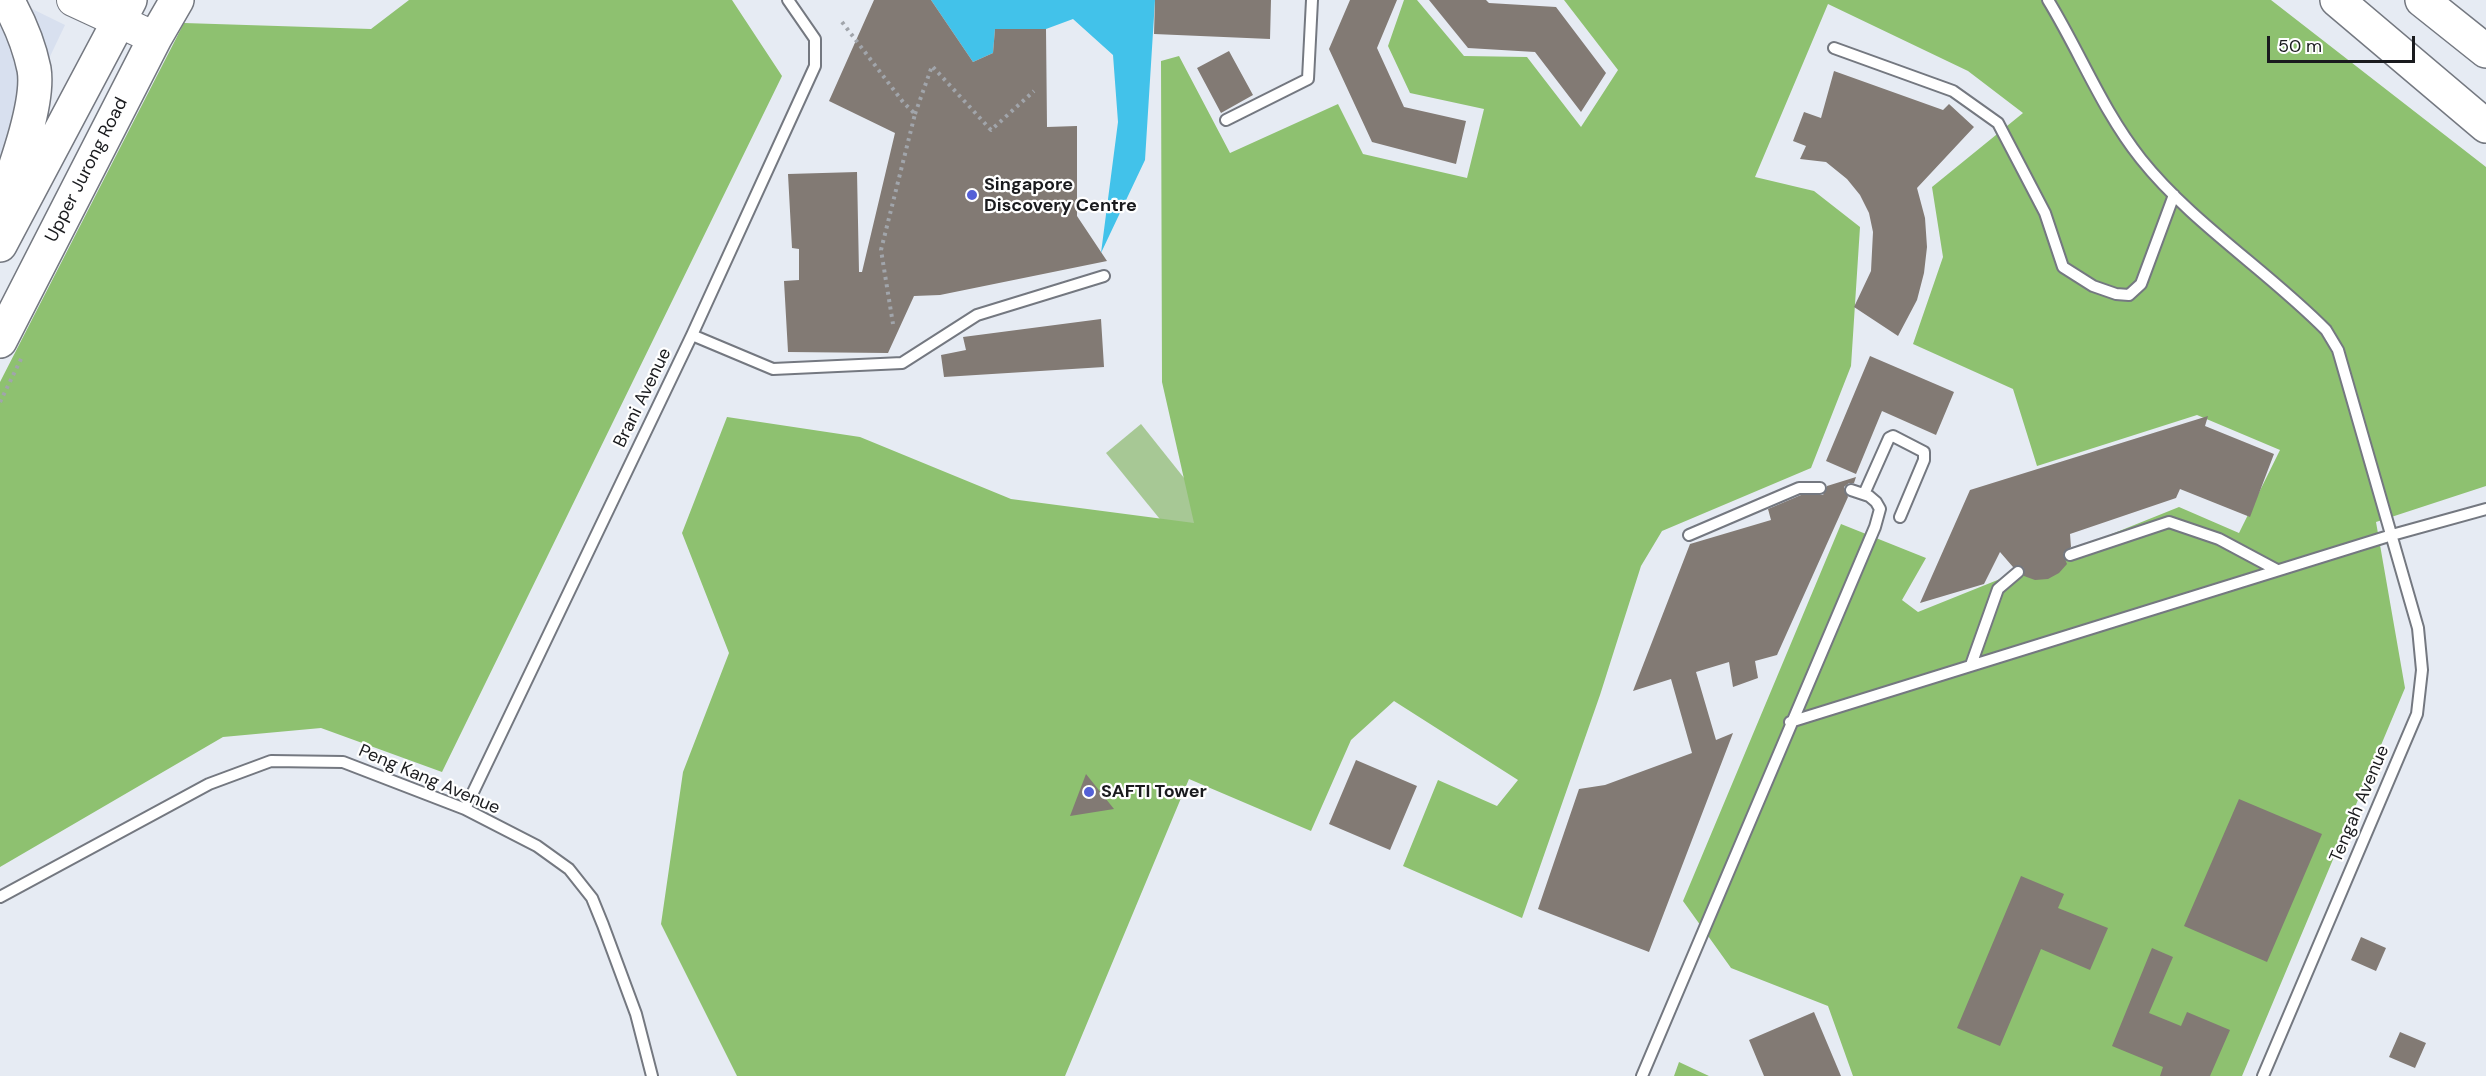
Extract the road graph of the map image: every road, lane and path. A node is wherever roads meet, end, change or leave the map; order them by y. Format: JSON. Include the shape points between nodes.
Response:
{"nodes":[{"id":1,"x":7,"y":0,"type":"edge"},
{"id":2,"x":73,"y":0,"type":"edge"},
{"id":3,"x":177,"y":0,"type":"edge"},
{"id":4,"x":788,"y":0,"type":"edge"},
{"id":5,"x":1312,"y":0,"type":"edge"},
{"id":6,"x":2048,"y":0,"type":"edge"},
{"id":7,"x":2337,"y":0,"type":"edge"},
{"id":8,"x":2422,"y":0,"type":"edge"},
{"id":9,"x":124,"y":11,"type":"edge"},
{"id":10,"x":842,"y":22,"type":"dead end"},
{"id":11,"x":155,"y":38,"type":"junction"},
{"id":12,"x":1834,"y":48,"type":"dead end"},
{"id":13,"x":2486,"y":51,"type":"edge"},
{"id":14,"x":1034,"y":90,"type":"dead end"},
{"id":15,"x":915,"y":114,"type":"junction"},
{"id":16,"x":1227,"y":120,"type":"dead end"},
{"id":17,"x":2486,"y":126,"type":"edge"},
{"id":18,"x":2174,"y":195,"type":"junction"},
{"id":19,"x":0,"y":209,"type":"edge"},
{"id":20,"x":0,"y":245,"type":"edge"},
{"id":21,"x":1104,"y":276,"type":"dead end"},
{"id":22,"x":893,"y":324,"type":"dead end"},
{"id":23,"x":692,"y":335,"type":"junction"},
{"id":24,"x":0,"y":341,"type":"edge"},
{"id":25,"x":1820,"y":488,"type":"dead end"},
{"id":26,"x":1851,"y":490,"type":"dead end"},
{"id":27,"x":1864,"y":494,"type":"junction"},
{"id":28,"x":2486,"y":509,"type":"edge"},
{"id":29,"x":1900,"y":517,"type":"dead end"},
{"id":30,"x":1689,"y":535,"type":"dead end"},
{"id":31,"x":2392,"y":535,"type":"junction"},
{"id":32,"x":2070,"y":555,"type":"dead end"},
{"id":33,"x":2277,"y":570,"type":"junction"},
{"id":34,"x":2018,"y":572,"type":"dead end"},
{"id":35,"x":1971,"y":665,"type":"junction"},
{"id":36,"x":1790,"y":722,"type":"junction"},
{"id":37,"x":465,"y":809,"type":"junction"},
{"id":38,"x":0,"y":897,"type":"edge"},
{"id":39,"x":652,"y":1076,"type":"edge"},
{"id":40,"x":1642,"y":1076,"type":"edge"},
{"id":41,"x":2263,"y":1076,"type":"edge"}],
"edges":[{"from":1,"to":19,"type":"main road","via":[[34,71],[24,140]]},
{"from":2,"to":9,"type":"main road"},
{"from":3,"to":11,"type":"main road","name":"Upper Jurong Road"},
{"from":4,"to":23,"type":"lane","name":"Brani Avenue","via":[[815,39],[815,66]]},
{"from":5,"to":16,"type":"lane","via":[[1308,79]]},
{"from":6,"to":18,"type":"lane","name":"Tengah Avenue","via":[[2090,80],[2140,158]]},
{"from":7,"to":17,"type":"main road"},
{"from":8,"to":13,"type":"main road"},
{"from":9,"to":11,"type":"main road"},
{"from":9,"to":20,"type":"main road"},
{"from":10,"to":15,"type":"path"},
{"from":11,"to":24,"type":"main road","name":"Upper Jurong Road"},
{"from":12,"to":18,"type":"lane","via":[[1953,91],[1998,123],[2045,213],[2063,267],[2093,286],[2129,295],[2141,284]]},
{"from":14,"to":15,"type":"path","via":[[991,130],[932,66]]},
{"from":15,"to":22,"type":"path","via":[[882,250]]},
{"from":18,"to":31,"type":"lane","name":"Tengah Avenue","via":[[2326,330],[2338,350]]},
{"from":21,"to":23,"type":"lane","via":[[977,315],[902,363],[773,369]]},
{"from":23,"to":37,"type":"lane","name":"Brani Avenue"},
{"from":25,"to":30,"type":"lane","via":[[1799,488]]},
{"from":26,"to":27,"type":"lane"},
{"from":27,"to":29,"type":"lane","via":[[1889,438],[1893,436],[1921,448],[1924,460]]},
{"from":27,"to":36,"type":"lane","via":[[1880,509],[1875,527]]},
{"from":28,"to":31,"type":"lane"},
{"from":31,"to":33,"type":"lane"},
{"from":31,"to":41,"type":"lane","name":"Tengah Avenue","via":[[2418,628],[2422,670],[2417,714]]},
{"from":32,"to":33,"type":"lane","via":[[2169,522],[2219,539]]},
{"from":33,"to":35,"type":"lane"},
{"from":34,"to":35,"type":"lane","via":[[1998,589]]},
{"from":35,"to":36,"type":"lane"},
{"from":36,"to":40,"type":"lane"},
{"from":37,"to":38,"type":"lane","name":"Peng Kang Avenue","via":[[343,762],[272,761],[209,784]]},
{"from":37,"to":39,"type":"lane","name":"Peng Kang Avenue","via":[[537,846],[569,868],[592,898],[636,1014]]}]}
